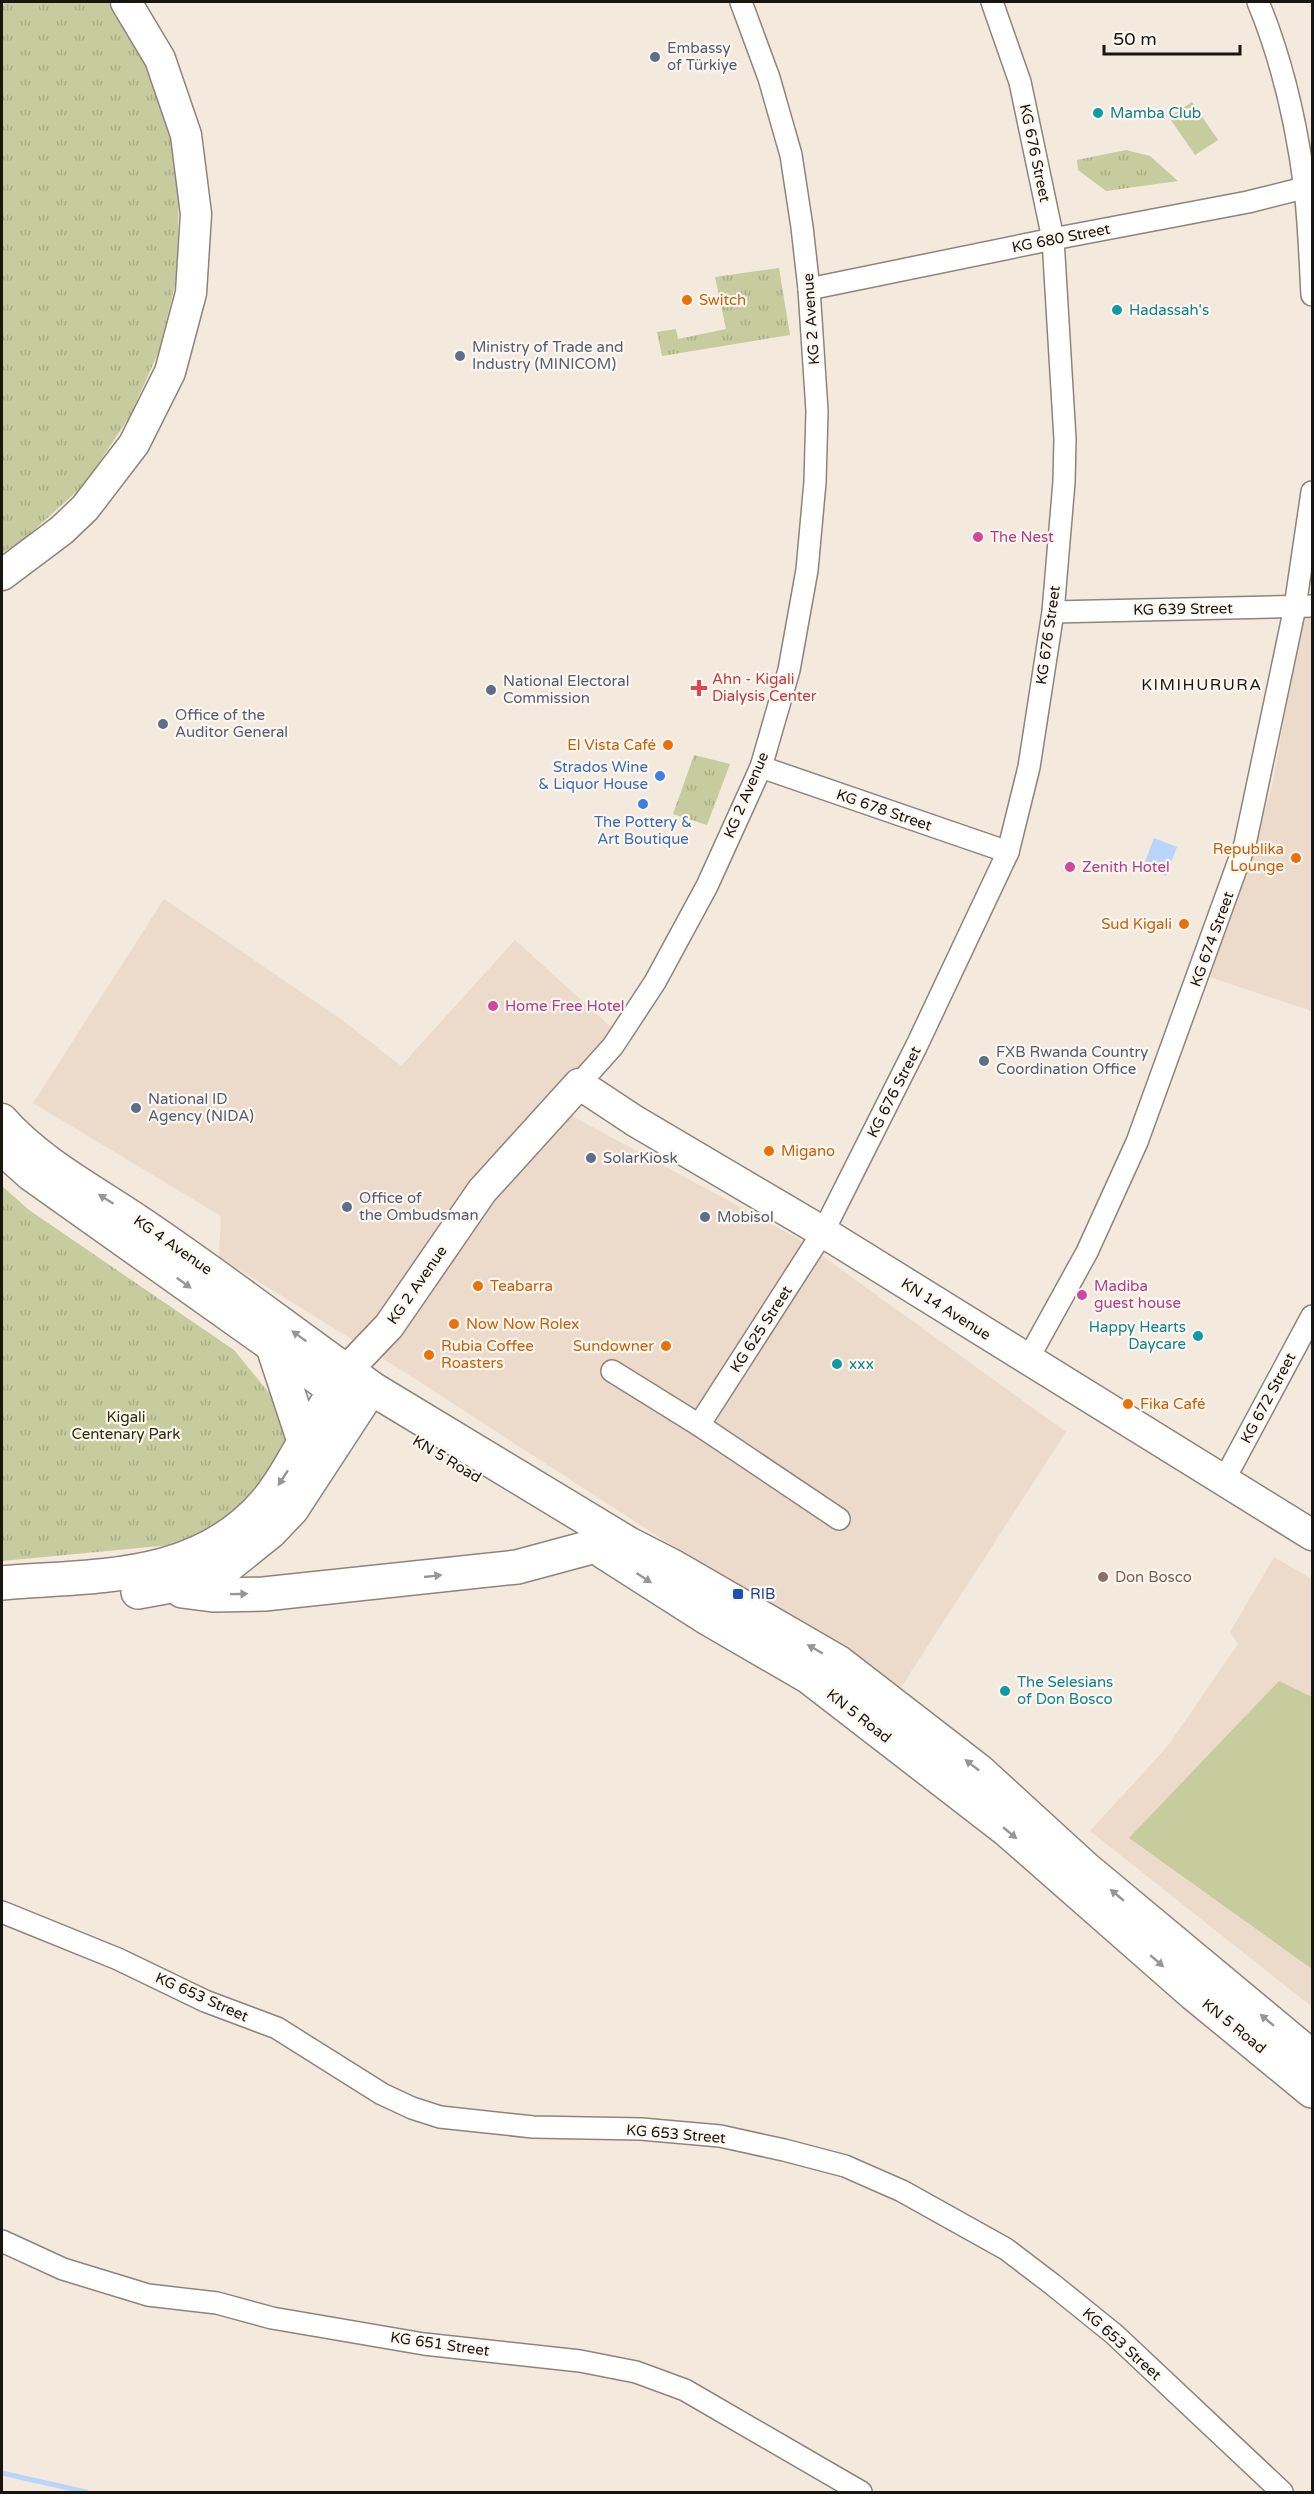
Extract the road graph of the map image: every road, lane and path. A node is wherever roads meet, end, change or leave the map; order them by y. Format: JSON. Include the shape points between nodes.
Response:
{"nodes":[{"id":1,"x":126,"y":2,"type":"edge"},
{"id":2,"x":741,"y":2,"type":"edge"},
{"id":3,"x":992,"y":2,"type":"edge"},
{"id":4,"x":1258,"y":2,"type":"edge"},
{"id":5,"x":1309,"y":187,"type":"edge"},
{"id":6,"x":1053,"y":239,"type":"junction"},
{"id":7,"x":809,"y":289,"type":"junction"},
{"id":8,"x":1312,"y":294,"type":"edge"},
{"id":9,"x":1312,"y":492,"type":"edge"},
{"id":10,"x":2,"y":575,"type":"edge"},
{"id":11,"x":1304,"y":606,"type":"edge"},
{"id":12,"x":1053,"y":612,"type":"junction"},
{"id":13,"x":761,"y":767,"type":"junction"},
{"id":14,"x":1008,"y":852,"type":"junction"},
{"id":15,"x":579,"y":1084,"type":"junction"},
{"id":16,"x":2,"y":1119,"type":"edge"},
{"id":17,"x":2,"y":1150,"type":"edge"},
{"id":18,"x":823,"y":1232,"type":"junction"},
{"id":19,"x":154,"y":1246,"type":"junction"},
{"id":20,"x":1312,"y":1316,"type":"edge"},
{"id":21,"x":274,"y":1350,"type":"junction"},
{"id":22,"x":1028,"y":1359,"type":"junction"},
{"id":23,"x":612,"y":1371,"type":"dead end"},
{"id":24,"x":353,"y":1389,"type":"junction"},
{"id":25,"x":699,"y":1425,"type":"junction"},
{"id":26,"x":304,"y":1441,"type":"junction"},
{"id":27,"x":1224,"y":1480,"type":"junction"},
{"id":28,"x":839,"y":1519,"type":"dead end"},
{"id":29,"x":1312,"y":1535,"type":"edge"},
{"id":30,"x":595,"y":1546,"type":"junction"},
{"id":31,"x":2,"y":1583,"type":"edge"},
{"id":32,"x":160,"y":1589,"type":"junction"},
{"id":33,"x":2,"y":1602,"type":"edge"},
{"id":34,"x":2,"y":1912,"type":"edge"},
{"id":35,"x":1312,"y":2057,"type":"edge"},
{"id":36,"x":1312,"y":2091,"type":"edge"},
{"id":37,"x":2,"y":2241,"type":"edge"},
{"id":38,"x":861,"y":2493,"type":"edge"},
{"id":39,"x":1282,"y":2493,"type":"edge"}],
"edges":[{"from":1,"to":10,"type":"main road","via":[[160,59],[186,135],[196,214],[191,293],[170,372],[134,444],[70,523]]},
{"from":2,"to":7,"type":"street","name":"KG 2 Avenue","via":[[769,78],[791,155]]},
{"from":3,"to":6,"type":"street","name":"KG 676 Street","via":[[1020,82]]},
{"from":4,"to":5,"type":"street","via":[[1279,62]]},
{"from":5,"to":6,"type":"street","name":"KG 680 Street"},
{"from":5,"to":8,"type":"street"},
{"from":6,"to":7,"type":"street","name":"KG 680 Street"},
{"from":6,"to":12,"type":"street","name":"KG 676 Street","via":[[1065,439]]},
{"from":7,"to":13,"type":"street","name":"KG 2 Avenue","via":[[817,411],[807,570],[789,670]]},
{"from":9,"to":11,"type":"street","name":"KG 674 Street"},
{"from":11,"to":12,"type":"street","name":"KG 639 Street"},
{"from":11,"to":22,"type":"street","name":"KG 674 Street","via":[[1245,844],[1194,988],[1137,1142],[1087,1252]]},
{"from":12,"to":14,"type":"street","name":"KG 676 Street","via":[[1029,767]]},
{"from":13,"to":14,"type":"street","name":"KG 678 Street"},
{"from":13,"to":15,"type":"street","name":"KG 2 Avenue","via":[[707,885],[655,982],[613,1046]]},
{"from":14,"to":18,"type":"street","name":"KG 676 Street"},
{"from":15,"to":18,"type":"main road","name":"KN 14 Avenue"},
{"from":15,"to":24,"type":"main road","name":"KG 2 Avenue","via":[[482,1191],[389,1326]]},
{"from":19,"to":16,"type":"main road","name":"KG 4 Avenue","one_way":true},
{"from":17,"to":19,"type":"main road","name":"KG 4 Avenue","via":[[30,1175]]},
{"from":18,"to":22,"type":"main road","name":"KN 14 Avenue"},
{"from":18,"to":25,"type":"street","name":"KG 625 Street"},
{"from":19,"to":21,"type":"main road","name":"KG 4 Avenue","one_way":true},
{"from":24,"to":19,"type":"main road","name":"KG 4 Avenue","one_way":true},
{"from":20,"to":27,"type":"street","name":"KG 672 Street"},
{"from":21,"to":24,"type":"main road","name":"KG 4 Avenue"},
{"from":21,"to":26,"type":"main road"},
{"from":22,"to":27,"type":"main road","name":"KN 14 Avenue"},
{"from":23,"to":25,"type":"street"},
{"from":24,"to":26,"type":"main road"},
{"from":24,"to":30,"type":"main road","name":"KN 5 Road"},
{"from":24,"to":32,"type":"main road","via":[[292,1509],[270,1532],[219,1573]]},
{"from":35,"to":24,"type":"main road","name":"KN 5 Road","one_way":true,"via":[[1085,1868],[979,1771],[838,1662]]},
{"from":25,"to":28,"type":"street"},
{"from":26,"to":31,"type":"main road","one_way":true,"via":[[265,1504],[206,1549],[167,1566],[109,1576]]},
{"from":27,"to":29,"type":"main road","name":"KN 14 Avenue"},
{"from":32,"to":30,"type":"main road","one_way":true,"via":[[264,1594],[517,1567]]},
{"from":30,"to":36,"type":"main road","name":"KN 5 Road","one_way":true,"via":[[809,1677],[1007,1830]]},
{"from":32,"to":33,"type":"main road"},
{"from":34,"to":39,"type":"street","name":"KG 653 Street","via":[[118,1959],[205,2001],[277,2028],[382,2094],[428,2113],[534,2127],[641,2129],[720,2136],[845,2166],[902,2191],[1006,2249],[1052,2284],[1114,2334]]},
{"from":37,"to":38,"type":"street","name":"KG 651 Street","via":[[63,2269],[148,2295],[217,2303],[272,2318],[424,2344],[580,2361],[636,2372],[685,2390]]}]}
